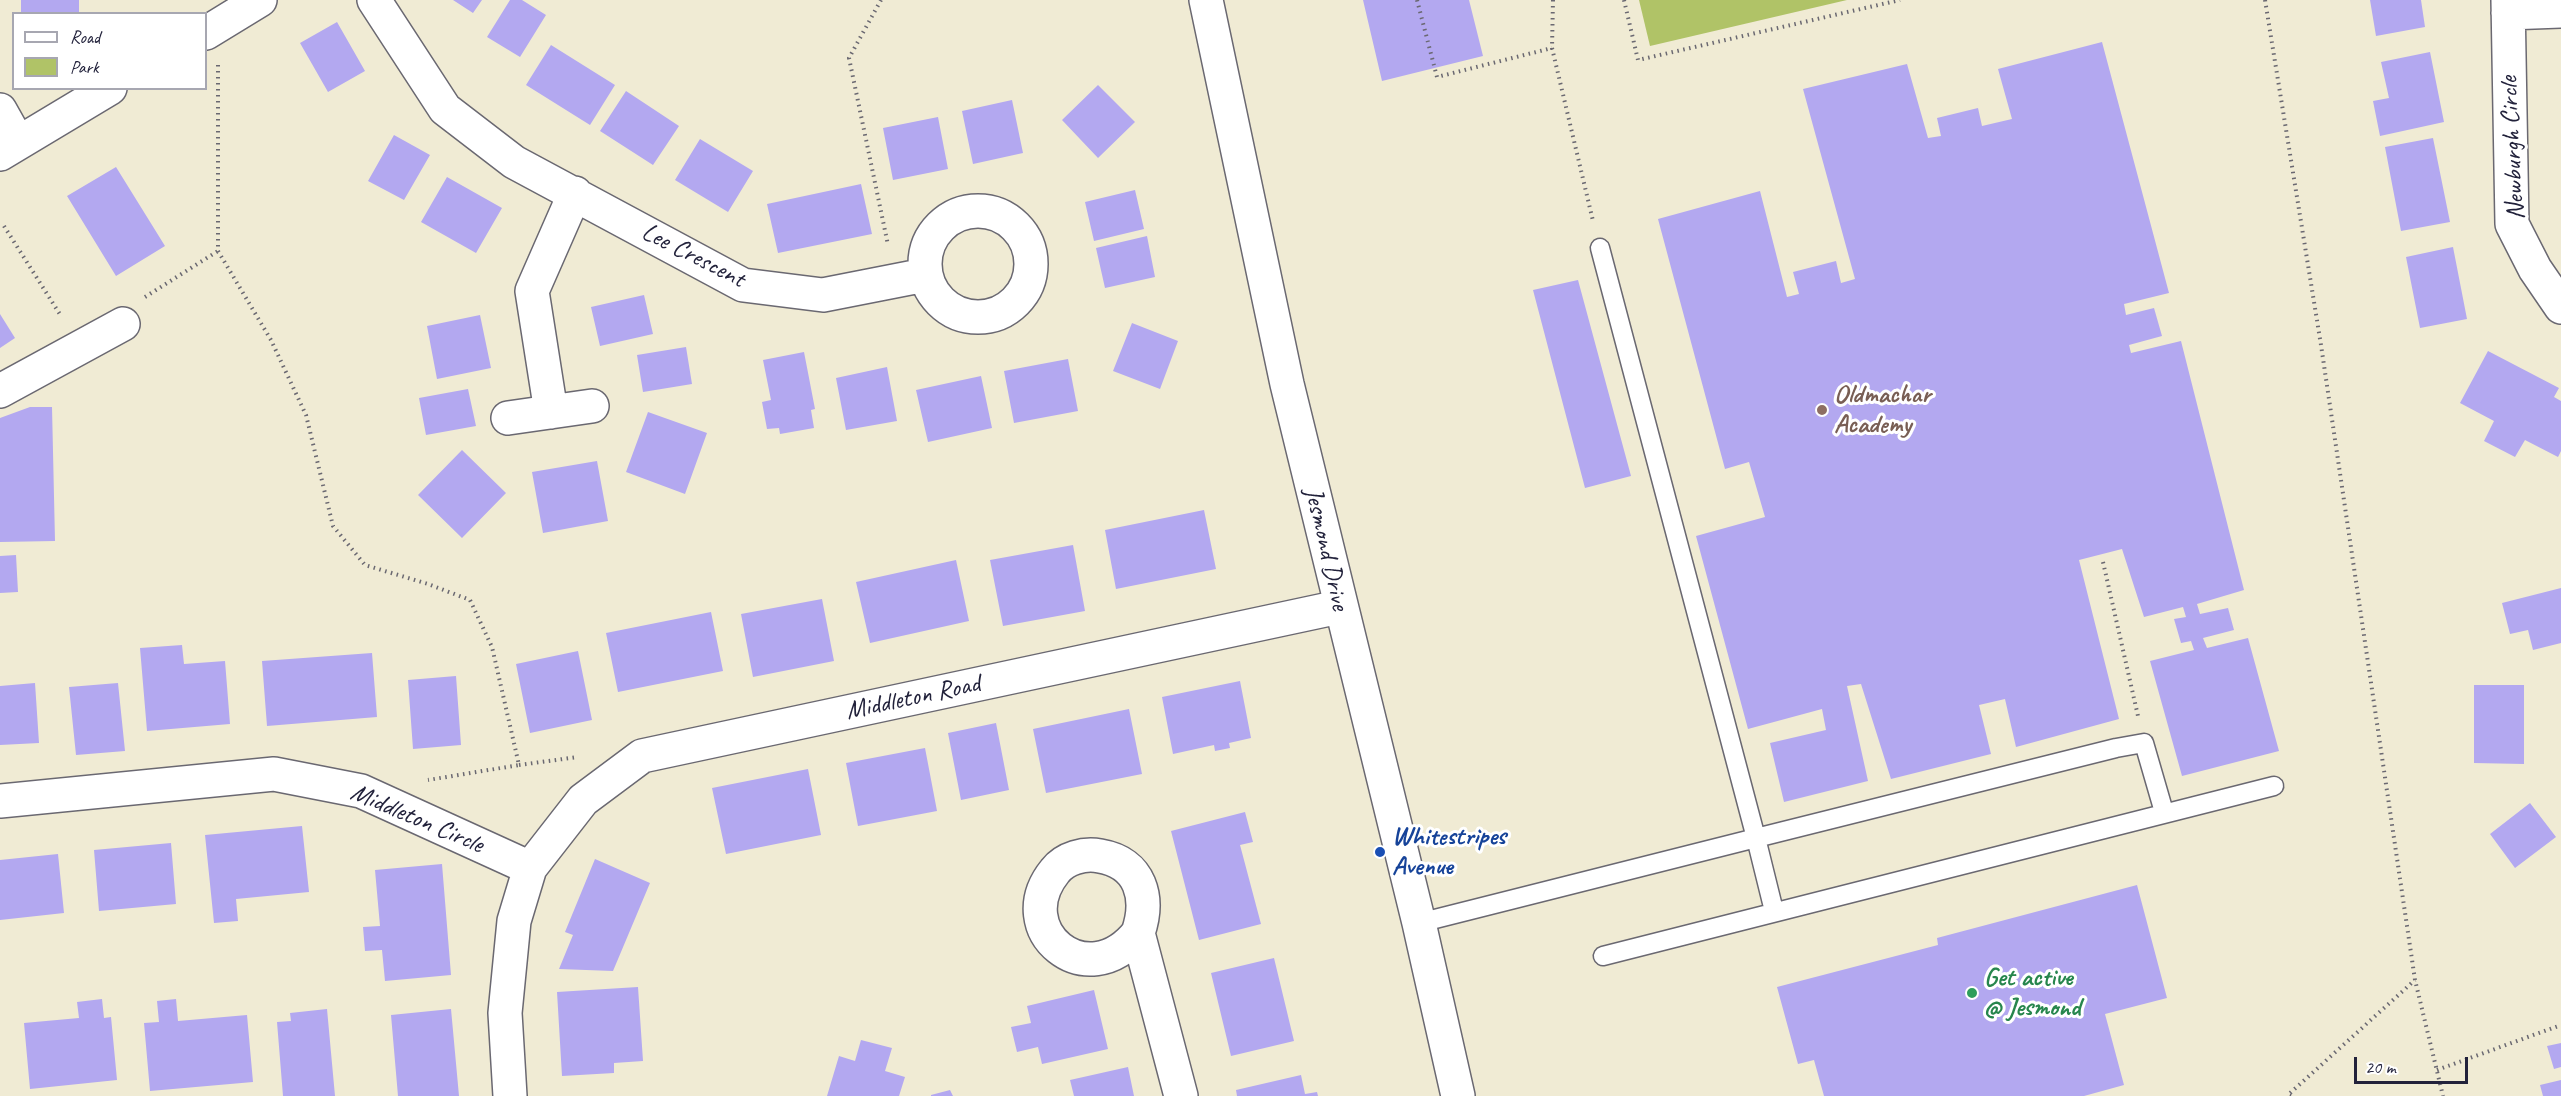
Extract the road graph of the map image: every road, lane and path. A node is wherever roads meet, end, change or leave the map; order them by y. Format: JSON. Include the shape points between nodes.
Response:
{"nodes":[{"id":1,"x":260,"y":0,"type":"edge"},
{"id":2,"x":374,"y":0,"type":"edge"},
{"id":3,"x":881,"y":0,"type":"edge"},
{"id":4,"x":1206,"y":0,"type":"edge"},
{"id":5,"x":1416,"y":0,"type":"edge"},
{"id":6,"x":1553,"y":0,"type":"edge"},
{"id":7,"x":1624,"y":0,"type":"edge"},
{"id":8,"x":1900,"y":0,"type":"edge"},
{"id":9,"x":2265,"y":0,"type":"edge"},
{"id":10,"x":2508,"y":6,"type":"edge"},
{"id":11,"x":2561,"y":11,"type":"edge"},
{"id":12,"x":207,"y":32,"type":"edge"},
{"id":13,"x":1552,"y":48,"type":"junction"},
{"id":14,"x":218,"y":67,"type":"dead end"},
{"id":15,"x":107,"y":90,"type":"edge"},
{"id":16,"x":0,"y":110,"type":"edge"},
{"id":17,"x":9,"y":148,"type":"edge"},
{"id":18,"x":575,"y":193,"type":"junction"},
{"id":19,"x":4,"y":226,"type":"dead end"},
{"id":20,"x":1600,"y":248,"type":"joint"},
{"id":21,"x":218,"y":251,"type":"junction"},
{"id":22,"x":910,"y":278,"type":"joint"},
{"id":23,"x":2561,"y":307,"type":"edge"},
{"id":24,"x":123,"y":324,"type":"joint"},
{"id":25,"x":80,"y":347,"type":"junction"},
{"id":26,"x":0,"y":391,"type":"edge"},
{"id":27,"x":592,"y":406,"type":"dead end"},
{"id":28,"x":551,"y":412,"type":"junction"},
{"id":29,"x":508,"y":418,"type":"dead end"},
{"id":30,"x":2103,"y":562,"type":"dead end"},
{"id":31,"x":1339,"y":607,"type":"junction"},
{"id":32,"x":2144,"y":743,"type":"junction"},
{"id":33,"x":418,"y":782,"type":"dead end"},
{"id":34,"x":2274,"y":786,"type":"dead end"},
{"id":35,"x":0,"y":801,"type":"edge"},
{"id":36,"x":2164,"y":812,"type":"junction"},
{"id":37,"x":1756,"y":838,"type":"junction"},
{"id":38,"x":530,"y":868,"type":"junction"},
{"id":39,"x":1774,"y":911,"type":"junction"},
{"id":40,"x":1419,"y":923,"type":"junction"},
{"id":41,"x":1138,"y":933,"type":"dead end"},
{"id":42,"x":1603,"y":956,"type":"dead end"},
{"id":43,"x":2415,"y":980,"type":"junction"},
{"id":44,"x":2561,"y":1025,"type":"edge"},
{"id":45,"x":2437,"y":1070,"type":"junction"},
{"id":46,"x":510,"y":1096,"type":"edge"},
{"id":47,"x":1180,"y":1096,"type":"edge"},
{"id":48,"x":1458,"y":1096,"type":"edge"},
{"id":49,"x":2288,"y":1096,"type":"edge"},
{"id":50,"x":2443,"y":1096,"type":"edge"}],
"edges":[{"from":1,"to":12,"type":"street"},
{"from":2,"to":18,"type":"street","name":"Lee Crescent","via":[[445,109],[514,162]]},
{"from":3,"to":22,"type":"path","via":[[849,58]]},
{"from":4,"to":31,"type":"street","name":"Jesmond Drive"},
{"from":5,"to":13,"type":"path","via":[[1437,77]]},
{"from":6,"to":13,"type":"path"},
{"from":7,"to":8,"type":"path","via":[[1638,60]]},
{"from":9,"to":43,"type":"path","via":[[2323,357]]},
{"from":10,"to":11,"type":"street","name":"Newburgh Circle"},
{"from":10,"to":23,"type":"street","name":"Newburgh Circle","via":[[2512,224],[2535,269]]},
{"from":13,"to":20,"type":"path"},
{"from":14,"to":21,"type":"path"},
{"from":15,"to":17,"type":"street"},
{"from":16,"to":17,"type":"street"},
{"from":18,"to":22,"type":"street","name":"Lee Crescent","via":[[743,285],[823,295]]},
{"from":18,"to":28,"type":"street","via":[[532,291]]},
{"from":19,"to":25,"type":"path"},
{"from":20,"to":37,"type":"lane"},
{"from":21,"to":24,"type":"path","via":[[130,307]]},
{"from":21,"to":33,"type":"path","via":[[272,340],[306,415],[333,526],[365,565],[470,600],[492,647],[519,765]]},
{"from":24,"to":25,"type":"street"},
{"from":25,"to":26,"type":"street"},
{"from":27,"to":28,"type":"street"},
{"from":28,"to":29,"type":"street"},
{"from":30,"to":32,"type":"path"},
{"from":31,"to":38,"type":"street","name":"Middleton Road","via":[[642,756],[582,800]]},
{"from":31,"to":40,"type":"street","name":"Jesmond Drive"},
{"from":32,"to":36,"type":"lane"},
{"from":32,"to":37,"type":"lane"},
{"from":34,"to":36,"type":"lane"},
{"from":35,"to":38,"type":"street","name":"Middleton Circle","via":[[274,774],[361,791]]},
{"from":36,"to":39,"type":"lane"},
{"from":37,"to":39,"type":"lane"},
{"from":37,"to":40,"type":"lane"},
{"from":38,"to":46,"type":"street","via":[[514,921],[505,1012]]},
{"from":39,"to":42,"type":"lane"},
{"from":40,"to":48,"type":"street","name":"Jesmond Drive"},
{"from":41,"to":47,"type":"street"},
{"from":43,"to":45,"type":"path"},
{"from":43,"to":49,"type":"path"},
{"from":44,"to":45,"type":"path"},
{"from":45,"to":50,"type":"path"}]}
